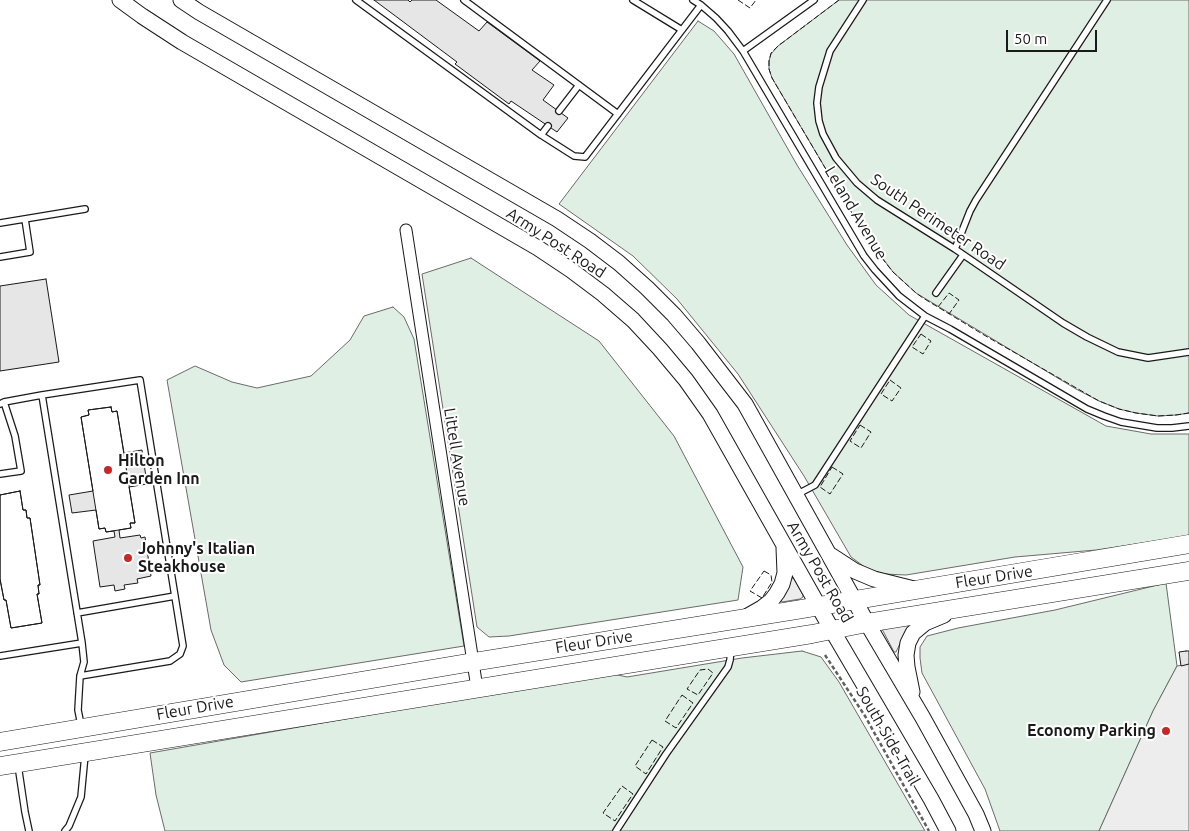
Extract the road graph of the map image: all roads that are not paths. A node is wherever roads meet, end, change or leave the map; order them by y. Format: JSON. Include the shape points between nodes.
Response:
{"nodes":[{"id":1,"x":120,"y":0,"type":"edge"},
{"id":2,"x":181,"y":0,"type":"edge"},
{"id":3,"x":356,"y":0,"type":"edge"},
{"id":4,"x":464,"y":0,"type":"edge"},
{"id":5,"x":633,"y":0,"type":"edge"},
{"id":6,"x":693,"y":0,"type":"edge"},
{"id":7,"x":814,"y":0,"type":"edge"},
{"id":8,"x":863,"y":0,"type":"edge"},
{"id":9,"x":1107,"y":0,"type":"edge"},
{"id":10,"x":701,"y":5,"type":"junction"},
{"id":11,"x":682,"y":30,"type":"junction"},
{"id":12,"x":743,"y":51,"type":"junction"},
{"id":13,"x":579,"y":85,"type":"junction"},
{"id":14,"x":559,"y":111,"type":"dead end"},
{"id":15,"x":618,"y":114,"type":"junction"},
{"id":16,"x":548,"y":126,"type":"dead end"},
{"id":17,"x":541,"y":135,"type":"junction"},
{"id":18,"x":85,"y":209,"type":"dead end"},
{"id":19,"x":25,"y":219,"type":"junction"},
{"id":20,"x":0,"y":223,"type":"edge"},
{"id":21,"x":406,"y":230,"type":"dead end"},
{"id":22,"x":955,"y":249,"type":"junction"},
{"id":23,"x":963,"y":255,"type":"junction"},
{"id":24,"x":0,"y":257,"type":"edge"},
{"id":25,"x":936,"y":294,"type":"dead end"},
{"id":26,"x":925,"y":316,"type":"junction"},
{"id":27,"x":1189,"y":352,"type":"edge"},
{"id":28,"x":42,"y":396,"type":"junction"},
{"id":29,"x":2,"y":403,"type":"edge"},
{"id":30,"x":1189,"y":426,"type":"edge"},
{"id":31,"x":0,"y":474,"type":"edge"},
{"id":32,"x":796,"y":496,"type":"junction"},
{"id":33,"x":784,"y":544,"type":"junction"},
{"id":34,"x":1189,"y":544,"type":"edge"},
{"id":35,"x":828,"y":553,"type":"junction"},
{"id":36,"x":1189,"y":570,"type":"edge"},
{"id":37,"x":915,"y":590,"type":"junction"},
{"id":38,"x":174,"y":596,"type":"junction"},
{"id":39,"x":854,"y":600,"type":"junction"},
{"id":40,"x":819,"y":606,"type":"junction"},
{"id":41,"x":964,"y":608,"type":"junction"},
{"id":42,"x":77,"y":613,"type":"junction"},
{"id":43,"x":742,"y":618,"type":"junction"},
{"id":44,"x":867,"y":623,"type":"junction"},
{"id":45,"x":832,"y":630,"type":"junction"},
{"id":46,"x":82,"y":643,"type":"junction"},
{"id":47,"x":731,"y":647,"type":"junction"},
{"id":48,"x":0,"y":656,"type":"edge"},
{"id":49,"x":473,"y":662,"type":"junction"},
{"id":50,"x":80,"y":676,"type":"junction"},
{"id":51,"x":477,"y":688,"type":"junction"},
{"id":52,"x":915,"y":705,"type":"junction"},
{"id":53,"x":81,"y":728,"type":"junction"},
{"id":54,"x":0,"y":742,"type":"edge"},
{"id":55,"x":86,"y":752,"type":"junction"},
{"id":56,"x":18,"y":763,"type":"junction"},
{"id":57,"x":0,"y":766,"type":"edge"},
{"id":58,"x":29,"y":831,"type":"edge"},
{"id":59,"x":65,"y":831,"type":"edge"},
{"id":60,"x":616,"y":831,"type":"edge"},
{"id":61,"x":948,"y":831,"type":"edge"},
{"id":62,"x":983,"y":831,"type":"edge"}],
"edges":[{"from":1,"to":33,"type":"main road","name":"Army Post Road","via":[[182,42],[538,248],[604,294],[633,320],[686,380],[710,414]]},
{"from":2,"to":32,"type":"main road","name":"Army Post Road","via":[[557,219],[619,263],[674,315],[745,404]]},
{"from":3,"to":17,"type":"lane"},
{"from":4,"to":13,"type":"lane"},
{"from":5,"to":11,"type":"lane"},
{"from":6,"to":10,"type":"lane","name":"Leland Avenue"},
{"from":7,"to":12,"type":"lane"},
{"from":8,"to":22,"type":"lane","name":"South Perimeter Road","via":[[830,52],[819,87],[817,103],[823,134],[836,158],[857,183],[877,200]]},
{"from":9,"to":22,"type":"lane","via":[[976,200]]},
{"from":10,"to":11,"type":"lane"},
{"from":10,"to":12,"type":"lane","name":"Leland Avenue","via":[[722,24]]},
{"from":11,"to":15,"type":"lane"},
{"from":12,"to":26,"type":"lane","name":"Leland Avenue","via":[[864,256],[888,285]]},
{"from":13,"to":14,"type":"lane"},
{"from":13,"to":15,"type":"lane"},
{"from":15,"to":17,"type":"lane","via":[[585,157],[574,156]]},
{"from":16,"to":17,"type":"lane"},
{"from":18,"to":19,"type":"lane"},
{"from":19,"to":20,"type":"lane"},
{"from":19,"to":24,"type":"lane","via":[[30,252]]},
{"from":21,"to":49,"type":"street","name":"Littell Avenue"},
{"from":22,"to":23,"type":"lane","name":"South Perimeter Road"},
{"from":23,"to":25,"type":"lane"},
{"from":23,"to":27,"type":"lane","name":"South Perimeter Road","via":[[1063,323],[1118,352],[1148,358]]},
{"from":26,"to":30,"type":"lane","name":"Leland Avenue","via":[[1087,409],[1121,422],[1149,427]]},
{"from":26,"to":32,"type":"lane","via":[[815,485]]},
{"from":28,"to":29,"type":"lane"},
{"from":28,"to":38,"type":"lane","via":[[140,380]]},
{"from":28,"to":42,"type":"lane"},
{"from":29,"to":31,"type":"lane","via":[[16,436],[21,470]]},
{"from":32,"to":35,"type":"main road","name":"Army Post Road"},
{"from":33,"to":40,"type":"main road","name":"Army Post Road"},
{"from":33,"to":43,"type":"main road","via":[[785,573],[777,593],[766,605]]},
{"from":34,"to":37,"type":"main road","name":"Fleur Drive"},
{"from":35,"to":37,"type":"main road","via":[[855,571]]},
{"from":35,"to":39,"type":"main road","name":"Army Post Road"},
{"from":36,"to":41,"type":"main road","name":"Fleur Drive"},
{"from":37,"to":39,"type":"main road","name":"Fleur Drive"},
{"from":38,"to":42,"type":"lane"},
{"from":38,"to":50,"type":"lane","via":[[183,646],[180,654],[170,661]]},
{"from":39,"to":40,"type":"main road","name":"Fleur Drive"},
{"from":39,"to":44,"type":"main road","name":"Army Post Road"},
{"from":40,"to":43,"type":"main road","name":"Fleur Drive"},
{"from":40,"to":45,"type":"main road","name":"Army Post Road"},
{"from":41,"to":44,"type":"main road","name":"Fleur Drive"},
{"from":41,"to":52,"type":"main road","via":[[926,623],[913,633],[906,655]]},
{"from":42,"to":46,"type":"lane"},
{"from":43,"to":49,"type":"main road","name":"Fleur Drive"},
{"from":44,"to":45,"type":"main road","name":"Fleur Drive"},
{"from":44,"to":52,"type":"main road","name":"Army Post Road"},
{"from":45,"to":47,"type":"main road","name":"Fleur Drive"},
{"from":45,"to":61,"type":"main road","name":"Army Post Road"},
{"from":46,"to":48,"type":"lane"},
{"from":46,"to":50,"type":"lane","via":[[84,662]]},
{"from":47,"to":51,"type":"main road","name":"Fleur Drive"},
{"from":47,"to":60,"type":"lane","via":[[728,667]]},
{"from":49,"to":51,"type":"street","name":"Littell Avenue"},
{"from":49,"to":53,"type":"main road","name":"Fleur Drive"},
{"from":50,"to":53,"type":"lane","via":[[78,710]]},
{"from":51,"to":55,"type":"main road","name":"Fleur Drive"},
{"from":52,"to":62,"type":"main road","name":"Army Post Road"},
{"from":53,"to":54,"type":"main road","name":"Fleur Drive"},
{"from":53,"to":55,"type":"main road"},
{"from":55,"to":56,"type":"main road","name":"Fleur Drive"},
{"from":55,"to":59,"type":"lane","via":[[80,797]]},
{"from":56,"to":57,"type":"main road","name":"Fleur Drive"},
{"from":56,"to":58,"type":"lane"}]}
